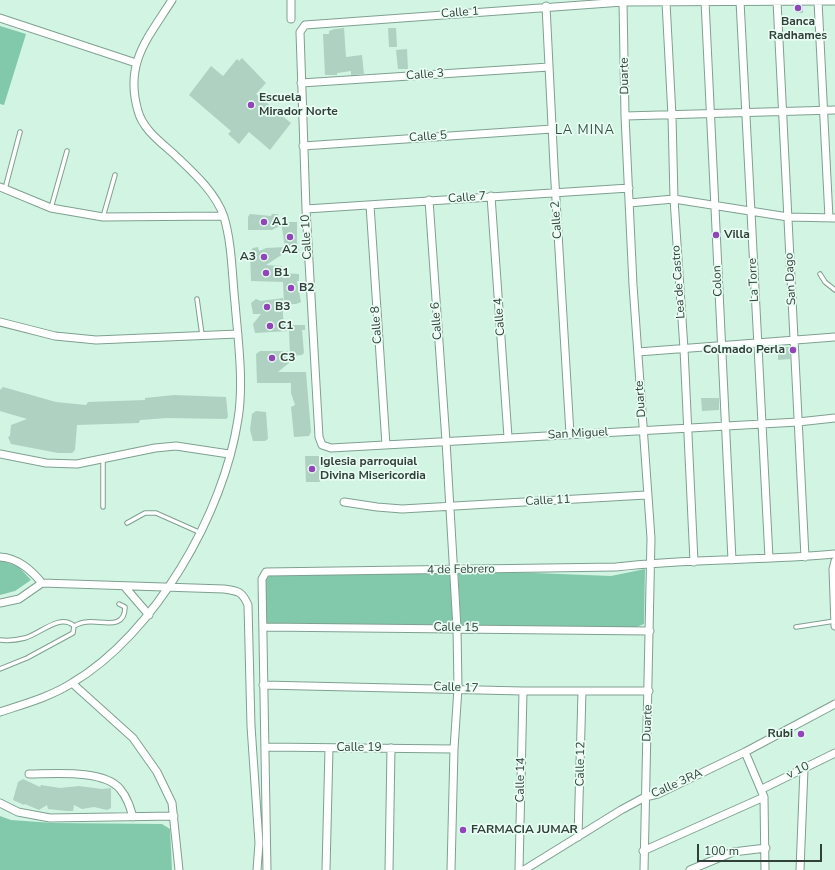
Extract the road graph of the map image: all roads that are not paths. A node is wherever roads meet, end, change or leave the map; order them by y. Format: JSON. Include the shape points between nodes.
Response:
{"nodes":[{"id":1,"x":172,"y":0,"type":"edge"},
{"id":2,"x":291,"y":0,"type":"edge"},
{"id":3,"x":628,"y":1,"type":"edge"},
{"id":4,"x":764,"y":1,"type":"edge"},
{"id":5,"x":777,"y":1,"type":"junction"},
{"id":6,"x":804,"y":1,"type":"edge"},
{"id":7,"x":818,"y":1,"type":"junction"},
{"id":8,"x":835,"y":1,"type":"edge"},
{"id":9,"x":582,"y":2,"type":"edge"},
{"id":10,"x":666,"y":2,"type":"junction"},
{"id":11,"x":705,"y":2,"type":"junction"},
{"id":12,"x":740,"y":2,"type":"junction"},
{"id":13,"x":546,"y":6,"type":"junction"},
{"id":14,"x":0,"y":18,"type":"edge"},
{"id":15,"x":291,"y":19,"type":"dead end"},
{"id":16,"x":302,"y":28,"type":"joint"},
{"id":17,"x":136,"y":63,"type":"junction"},
{"id":18,"x":549,"y":67,"type":"junction"},
{"id":19,"x":301,"y":83,"type":"junction"},
{"id":20,"x":835,"y":110,"type":"edge"},
{"id":21,"x":823,"y":111,"type":"junction"},
{"id":22,"x":783,"y":112,"type":"junction"},
{"id":23,"x":746,"y":114,"type":"junction"},
{"id":24,"x":710,"y":115,"type":"junction"},
{"id":25,"x":625,"y":116,"type":"junction"},
{"id":26,"x":672,"y":116,"type":"junction"},
{"id":27,"x":552,"y":129,"type":"junction"},
{"id":28,"x":20,"y":132,"type":"dead end"},
{"id":29,"x":303,"y":146,"type":"junction"},
{"id":30,"x":66,"y":151,"type":"dead end"},
{"id":31,"x":115,"y":175,"type":"dead end"},
{"id":32,"x":2,"y":188,"type":"edge"},
{"id":33,"x":629,"y":188,"type":"junction"},
{"id":34,"x":555,"y":192,"type":"junction"},
{"id":35,"x":491,"y":196,"type":"junction"},
{"id":36,"x":674,"y":199,"type":"junction"},
{"id":37,"x":428,"y":200,"type":"junction"},
{"id":38,"x":629,"y":203,"type":"junction"},
{"id":39,"x":370,"y":205,"type":"junction"},
{"id":40,"x":715,"y":206,"type":"junction"},
{"id":41,"x":51,"y":208,"type":"junction"},
{"id":42,"x":306,"y":209,"type":"junction"},
{"id":43,"x":751,"y":212,"type":"junction"},
{"id":44,"x":223,"y":216,"type":"junction"},
{"id":45,"x":103,"y":217,"type":"junction"},
{"id":46,"x":788,"y":217,"type":"junction"},
{"id":47,"x":832,"y":218,"type":"edge"},
{"id":48,"x":820,"y":274,"type":"dead end"},
{"id":49,"x":835,"y":290,"type":"edge"},
{"id":50,"x":197,"y":300,"type":"dead end"},
{"id":51,"x":0,"y":322,"type":"edge"},
{"id":52,"x":238,"y":334,"type":"junction"},
{"id":53,"x":202,"y":335,"type":"junction"},
{"id":54,"x":835,"y":337,"type":"edge"},
{"id":55,"x":794,"y":339,"type":"junction"},
{"id":56,"x":758,"y":344,"type":"junction"},
{"id":57,"x":721,"y":346,"type":"junction"},
{"id":58,"x":684,"y":349,"type":"junction"},
{"id":59,"x":638,"y":352,"type":"junction"},
{"id":60,"x":835,"y":418,"type":"edge"},
{"id":61,"x":798,"y":422,"type":"junction"},
{"id":62,"x":762,"y":423,"type":"junction"},
{"id":63,"x":725,"y":425,"type":"junction"},
{"id":64,"x":688,"y":427,"type":"junction"},
{"id":65,"x":644,"y":430,"type":"junction"},
{"id":66,"x":570,"y":434,"type":"junction"},
{"id":67,"x":508,"y":437,"type":"junction"},
{"id":68,"x":446,"y":441,"type":"junction"},
{"id":69,"x":322,"y":445,"type":"joint"},
{"id":70,"x":386,"y":445,"type":"junction"},
{"id":71,"x":0,"y":454,"type":"edge"},
{"id":72,"x":230,"y":454,"type":"junction"},
{"id":73,"x":103,"y":459,"type":"junction"},
{"id":74,"x":646,"y":495,"type":"junction"},
{"id":75,"x":344,"y":502,"type":"dead end"},
{"id":76,"x":450,"y":506,"type":"junction"},
{"id":77,"x":103,"y":507,"type":"dead end"},
{"id":78,"x":127,"y":523,"type":"dead end"},
{"id":79,"x":201,"y":533,"type":"junction"},
{"id":80,"x":835,"y":554,"type":"edge"},
{"id":81,"x":0,"y":557,"type":"edge"},
{"id":82,"x":805,"y":557,"type":"junction"},
{"id":83,"x":769,"y":558,"type":"junction"},
{"id":84,"x":732,"y":560,"type":"junction"},
{"id":85,"x":694,"y":562,"type":"junction"},
{"id":86,"x":835,"y":562,"type":"edge"},
{"id":87,"x":651,"y":563,"type":"junction"},
{"id":88,"x":454,"y":570,"type":"junction"},
{"id":89,"x":42,"y":583,"type":"junction"},
{"id":90,"x":124,"y":586,"type":"junction"},
{"id":91,"x":167,"y":588,"type":"junction"},
{"id":92,"x":0,"y":603,"type":"edge"},
{"id":93,"x":119,"y":604,"type":"dead end"},
{"id":94,"x":149,"y":615,"type":"junction"},
{"id":95,"x":835,"y":621,"type":"edge"},
{"id":96,"x":74,"y":626,"type":"junction"},
{"id":97,"x":835,"y":626,"type":"edge"},
{"id":98,"x":262,"y":627,"type":"junction"},
{"id":99,"x":796,"y":627,"type":"dead end"},
{"id":100,"x":457,"y":628,"type":"junction"},
{"id":101,"x":650,"y":631,"type":"junction"},
{"id":102,"x":0,"y":640,"type":"edge"},
{"id":103,"x":0,"y":669,"type":"edge"},
{"id":104,"x":72,"y":684,"type":"junction"},
{"id":105,"x":263,"y":685,"type":"junction"},
{"id":106,"x":458,"y":688,"type":"junction"},
{"id":107,"x":523,"y":690,"type":"junction"},
{"id":108,"x":582,"y":691,"type":"junction"},
{"id":109,"x":649,"y":691,"type":"junction"},
{"id":110,"x":835,"y":704,"type":"edge"},
{"id":111,"x":0,"y":712,"type":"edge"},
{"id":112,"x":265,"y":747,"type":"junction"},
{"id":113,"x":330,"y":748,"type":"junction"},
{"id":114,"x":391,"y":748,"type":"junction"},
{"id":115,"x":454,"y":749,"type":"junction"},
{"id":116,"x":745,"y":752,"type":"junction"},
{"id":117,"x":835,"y":753,"type":"edge"},
{"id":118,"x":804,"y":768,"type":"junction"},
{"id":119,"x":29,"y":774,"type":"dead end"},
{"id":120,"x":762,"y":789,"type":"junction"},
{"id":121,"x":645,"y":797,"type":"junction"},
{"id":122,"x":764,"y":797,"type":"junction"},
{"id":123,"x":0,"y":803,"type":"edge"},
{"id":124,"x":174,"y":816,"type":"junction"},
{"id":125,"x":132,"y":817,"type":"junction"},
{"id":126,"x":578,"y":837,"type":"junction"},
{"id":127,"x":766,"y":848,"type":"junction"},
{"id":128,"x":643,"y":851,"type":"junction"},
{"id":129,"x":179,"y":870,"type":"edge"},
{"id":130,"x":257,"y":870,"type":"edge"},
{"id":131,"x":268,"y":870,"type":"edge"},
{"id":132,"x":326,"y":870,"type":"edge"},
{"id":133,"x":389,"y":870,"type":"edge"},
{"id":134,"x":451,"y":870,"type":"edge"},
{"id":135,"x":519,"y":870,"type":"edge"},
{"id":136,"x":524,"y":870,"type":"edge"},
{"id":137,"x":644,"y":870,"type":"edge"},
{"id":138,"x":690,"y":870,"type":"edge"},
{"id":139,"x":765,"y":870,"type":"edge"},
{"id":140,"x":800,"y":870,"type":"edge"}],
"edges":[{"from":1,"to":17,"type":"street","via":[[142,48]]},
{"from":2,"to":15,"type":"street"},
{"from":3,"to":9,"type":"street","name":"Calle 1"},
{"from":3,"to":10,"type":"street","name":"Calle 1"},
{"from":3,"to":25,"type":"street","name":"Duarte"},
{"from":4,"to":5,"type":"street","name":"Calle 1"},
{"from":4,"to":12,"type":"street","name":"Calle 1"},
{"from":5,"to":6,"type":"street","name":"Calle 1"},
{"from":5,"to":22,"type":"street","name":"San Dago"},
{"from":6,"to":7,"type":"street","name":"Calle 1"},
{"from":7,"to":8,"type":"street","name":"Calle 1"},
{"from":7,"to":21,"type":"street"},
{"from":9,"to":13,"type":"street","name":"Calle 1"},
{"from":10,"to":11,"type":"street","name":"Calle 1"},
{"from":10,"to":26,"type":"street","name":"Lea de Castro"},
{"from":11,"to":12,"type":"street","name":"Calle 1"},
{"from":11,"to":24,"type":"street","name":"Colon"},
{"from":12,"to":23,"type":"street","name":"La Torre"},
{"from":13,"to":16,"type":"street","name":"Calle 1","via":[[305,25]]},
{"from":13,"to":18,"type":"street","name":"Calle 2"},
{"from":14,"to":17,"type":"street"},
{"from":16,"to":19,"type":"street","name":"Calle 10"},
{"from":17,"to":44,"type":"street","via":[[134,85],[138,112],[151,134],[182,161],[215,197]]},
{"from":18,"to":19,"type":"street","name":"Calle 3"},
{"from":18,"to":27,"type":"street","name":"Calle 2"},
{"from":19,"to":29,"type":"street","name":"Calle 10"},
{"from":20,"to":21,"type":"street"},
{"from":21,"to":22,"type":"street"},
{"from":21,"to":47,"type":"street"},
{"from":22,"to":23,"type":"street"},
{"from":22,"to":46,"type":"street","name":"San Dago"},
{"from":23,"to":24,"type":"street"},
{"from":23,"to":43,"type":"street","name":"La Torre"},
{"from":24,"to":26,"type":"street"},
{"from":24,"to":40,"type":"street","name":"Colon"},
{"from":25,"to":26,"type":"street"},
{"from":25,"to":33,"type":"street","name":"Duarte"},
{"from":26,"to":36,"type":"street","name":"Lea de Castro"},
{"from":27,"to":29,"type":"street","name":"Calle 5"},
{"from":27,"to":34,"type":"street","name":"Calle 2"},
{"from":28,"to":32,"type":"lane"},
{"from":29,"to":42,"type":"street","name":"Calle 10"},
{"from":30,"to":41,"type":"lane"},
{"from":31,"to":45,"type":"lane"},
{"from":32,"to":41,"type":"street"},
{"from":33,"to":34,"type":"street","name":"Calle 7"},
{"from":33,"to":38,"type":"street","name":"Duarte"},
{"from":34,"to":35,"type":"street","name":"Calle 7"},
{"from":34,"to":66,"type":"street","name":"Calle 2"},
{"from":35,"to":37,"type":"street","name":"Calle 7"},
{"from":35,"to":67,"type":"street","name":"Calle 4"},
{"from":36,"to":38,"type":"street"},
{"from":36,"to":40,"type":"street"},
{"from":36,"to":58,"type":"street","name":"Lea de Castro"},
{"from":37,"to":39,"type":"street","name":"Calle 7"},
{"from":37,"to":68,"type":"street","name":"Calle 6"},
{"from":38,"to":59,"type":"street","name":"Duarte"},
{"from":39,"to":42,"type":"street","name":"Calle 7"},
{"from":39,"to":70,"type":"street","name":"Calle 8"},
{"from":40,"to":43,"type":"street"},
{"from":40,"to":57,"type":"street","name":"Colon"},
{"from":41,"to":45,"type":"street"},
{"from":42,"to":69,"type":"street","name":"Calle 10","via":[[319,437]]},
{"from":43,"to":46,"type":"street"},
{"from":43,"to":56,"type":"street","name":"La Torre"},
{"from":44,"to":45,"type":"street"},
{"from":44,"to":52,"type":"street","via":[[228,238]]},
{"from":46,"to":47,"type":"street"},
{"from":46,"to":55,"type":"street","name":"San Dago"},
{"from":48,"to":49,"type":"lane"},
{"from":50,"to":53,"type":"lane"},
{"from":51,"to":53,"type":"street","via":[[55,336],[96,340]]},
{"from":52,"to":53,"type":"street"},
{"from":52,"to":72,"type":"street","via":[[238,419]]},
{"from":54,"to":55,"type":"street"},
{"from":55,"to":56,"type":"street"},
{"from":55,"to":61,"type":"street","name":"San Dago"},
{"from":56,"to":57,"type":"street"},
{"from":56,"to":62,"type":"street","name":"La Torre"},
{"from":57,"to":58,"type":"street"},
{"from":57,"to":63,"type":"street","name":"Colon"},
{"from":58,"to":59,"type":"street"},
{"from":58,"to":64,"type":"street","name":"Lea de Castro"},
{"from":59,"to":65,"type":"street","name":"Duarte"},
{"from":60,"to":61,"type":"street","name":"San Miguel"},
{"from":61,"to":62,"type":"street","name":"San Miguel"},
{"from":61,"to":82,"type":"street","name":"San Dago"},
{"from":62,"to":63,"type":"street","name":"San Miguel"},
{"from":62,"to":83,"type":"street","name":"La Torre"},
{"from":63,"to":64,"type":"street","name":"San Miguel"},
{"from":63,"to":84,"type":"street","name":"Colon"},
{"from":64,"to":65,"type":"street","name":"San Miguel"},
{"from":64,"to":85,"type":"street","name":"Lea de Castro"},
{"from":65,"to":66,"type":"street","name":"San Miguel"},
{"from":65,"to":74,"type":"street","name":"Duarte"},
{"from":66,"to":67,"type":"street","name":"San Miguel"},
{"from":67,"to":68,"type":"street","name":"San Miguel"},
{"from":68,"to":70,"type":"street","name":"San Miguel"},
{"from":68,"to":76,"type":"street","name":"Calle 6"},
{"from":69,"to":70,"type":"street","name":"San Miguel","via":[[331,448]]},
{"from":71,"to":73,"type":"street","via":[[46,463],[77,464]]},
{"from":72,"to":73,"type":"street","via":[[176,446]]},
{"from":72,"to":79,"type":"street","via":[[217,497]]},
{"from":73,"to":77,"type":"lane"},
{"from":74,"to":76,"type":"street","name":"Calle 11"},
{"from":74,"to":87,"type":"street","name":"Duarte"},
{"from":75,"to":76,"type":"street","name":"Calle 11","via":[[402,509]]},
{"from":76,"to":88,"type":"street","name":"Calle 6"},
{"from":78,"to":79,"type":"lane","via":[[145,513],[156,512]]},
{"from":79,"to":91,"type":"street"},
{"from":80,"to":82,"type":"street","name":"4 de Febrero"},
{"from":81,"to":89,"type":"street","via":[[24,565]]},
{"from":82,"to":83,"type":"street","name":"4 de Febrero"},
{"from":83,"to":84,"type":"street","name":"4 de Febrero"},
{"from":84,"to":85,"type":"street","name":"4 de Febrero"},
{"from":85,"to":87,"type":"street","name":"4 de Febrero"},
{"from":86,"to":95,"type":"street"},
{"from":87,"to":88,"type":"street","name":"4 de Febrero","via":[[616,568]]},
{"from":87,"to":101,"type":"street","name":"Duarte"},
{"from":88,"to":98,"type":"street","name":"4 de Febrero","via":[[266,572],[262,578]]},
{"from":88,"to":100,"type":"street","name":"Calle 6"},
{"from":89,"to":90,"type":"street"},
{"from":89,"to":92,"type":"street","via":[[19,599]]},
{"from":90,"to":91,"type":"street"},
{"from":90,"to":94,"type":"street"},
{"from":91,"to":94,"type":"street"},
{"from":91,"to":130,"type":"street","via":[[238,591],[248,605],[251,726],[259,843]]},
{"from":93,"to":96,"type":"lane","via":[[124,607],[124,614],[120,620],[112,623],[86,622]]},
{"from":94,"to":104,"type":"street","via":[[109,657]]},
{"from":95,"to":97,"type":"street"},
{"from":95,"to":99,"type":"lane"},
{"from":96,"to":102,"type":"lane","via":[[70,622],[56,623],[25,638]]},
{"from":96,"to":103,"type":"lane","via":[[73,633],[27,658]]},
{"from":98,"to":100,"type":"street","name":"Calle 15"},
{"from":98,"to":105,"type":"street"},
{"from":100,"to":101,"type":"street","name":"Calle 15"},
{"from":100,"to":106,"type":"street","name":"Calle 6"},
{"from":101,"to":109,"type":"street","name":"Duarte"},
{"from":104,"to":111,"type":"street","via":[[40,699]]},
{"from":104,"to":124,"type":"street","via":[[133,738],[157,772],[172,804]]},
{"from":105,"to":106,"type":"street","name":"Calle 17"},
{"from":105,"to":112,"type":"street"},
{"from":106,"to":107,"type":"street","name":"Calle 17"},
{"from":106,"to":115,"type":"street","name":"Calle 6"},
{"from":107,"to":108,"type":"street","name":"Calle 17"},
{"from":107,"to":135,"type":"street","name":"Calle 14"},
{"from":108,"to":109,"type":"street","name":"Calle 17"},
{"from":108,"to":126,"type":"street","name":"Calle 12"},
{"from":109,"to":121,"type":"street","name":"Duarte"},
{"from":110,"to":116,"type":"street","name":"Calle 3RA"},
{"from":112,"to":113,"type":"street","name":"Calle 19"},
{"from":112,"to":131,"type":"street"},
{"from":113,"to":114,"type":"street","name":"Calle 19"},
{"from":113,"to":132,"type":"street"},
{"from":114,"to":115,"type":"street","name":"Calle 19"},
{"from":114,"to":133,"type":"street"},
{"from":115,"to":134,"type":"street","name":"Calle 6"},
{"from":116,"to":120,"type":"street"},
{"from":116,"to":121,"type":"street","name":"Calle 3RA","via":[[658,794]]},
{"from":117,"to":118,"type":"street","name":"v 10"},
{"from":118,"to":120,"type":"street","name":"v 10"},
{"from":118,"to":140,"type":"street"},
{"from":119,"to":125,"type":"street","via":[[88,776],[110,781],[119,788],[129,803]]},
{"from":120,"to":122,"type":"street"},
{"from":121,"to":126,"type":"street","name":"Calle 3RA"},
{"from":121,"to":128,"type":"street","name":"Duarte"},
{"from":122,"to":127,"type":"street"},
{"from":122,"to":128,"type":"street"},
{"from":123,"to":125,"type":"street","via":[[18,812],[50,818]]},
{"from":124,"to":125,"type":"street"},
{"from":124,"to":129,"type":"street"},
{"from":126,"to":136,"type":"street","name":"Calle 3RA"},
{"from":127,"to":138,"type":"street","via":[[733,852]]},
{"from":127,"to":139,"type":"street"},
{"from":128,"to":137,"type":"street","name":"Duarte"}]}
